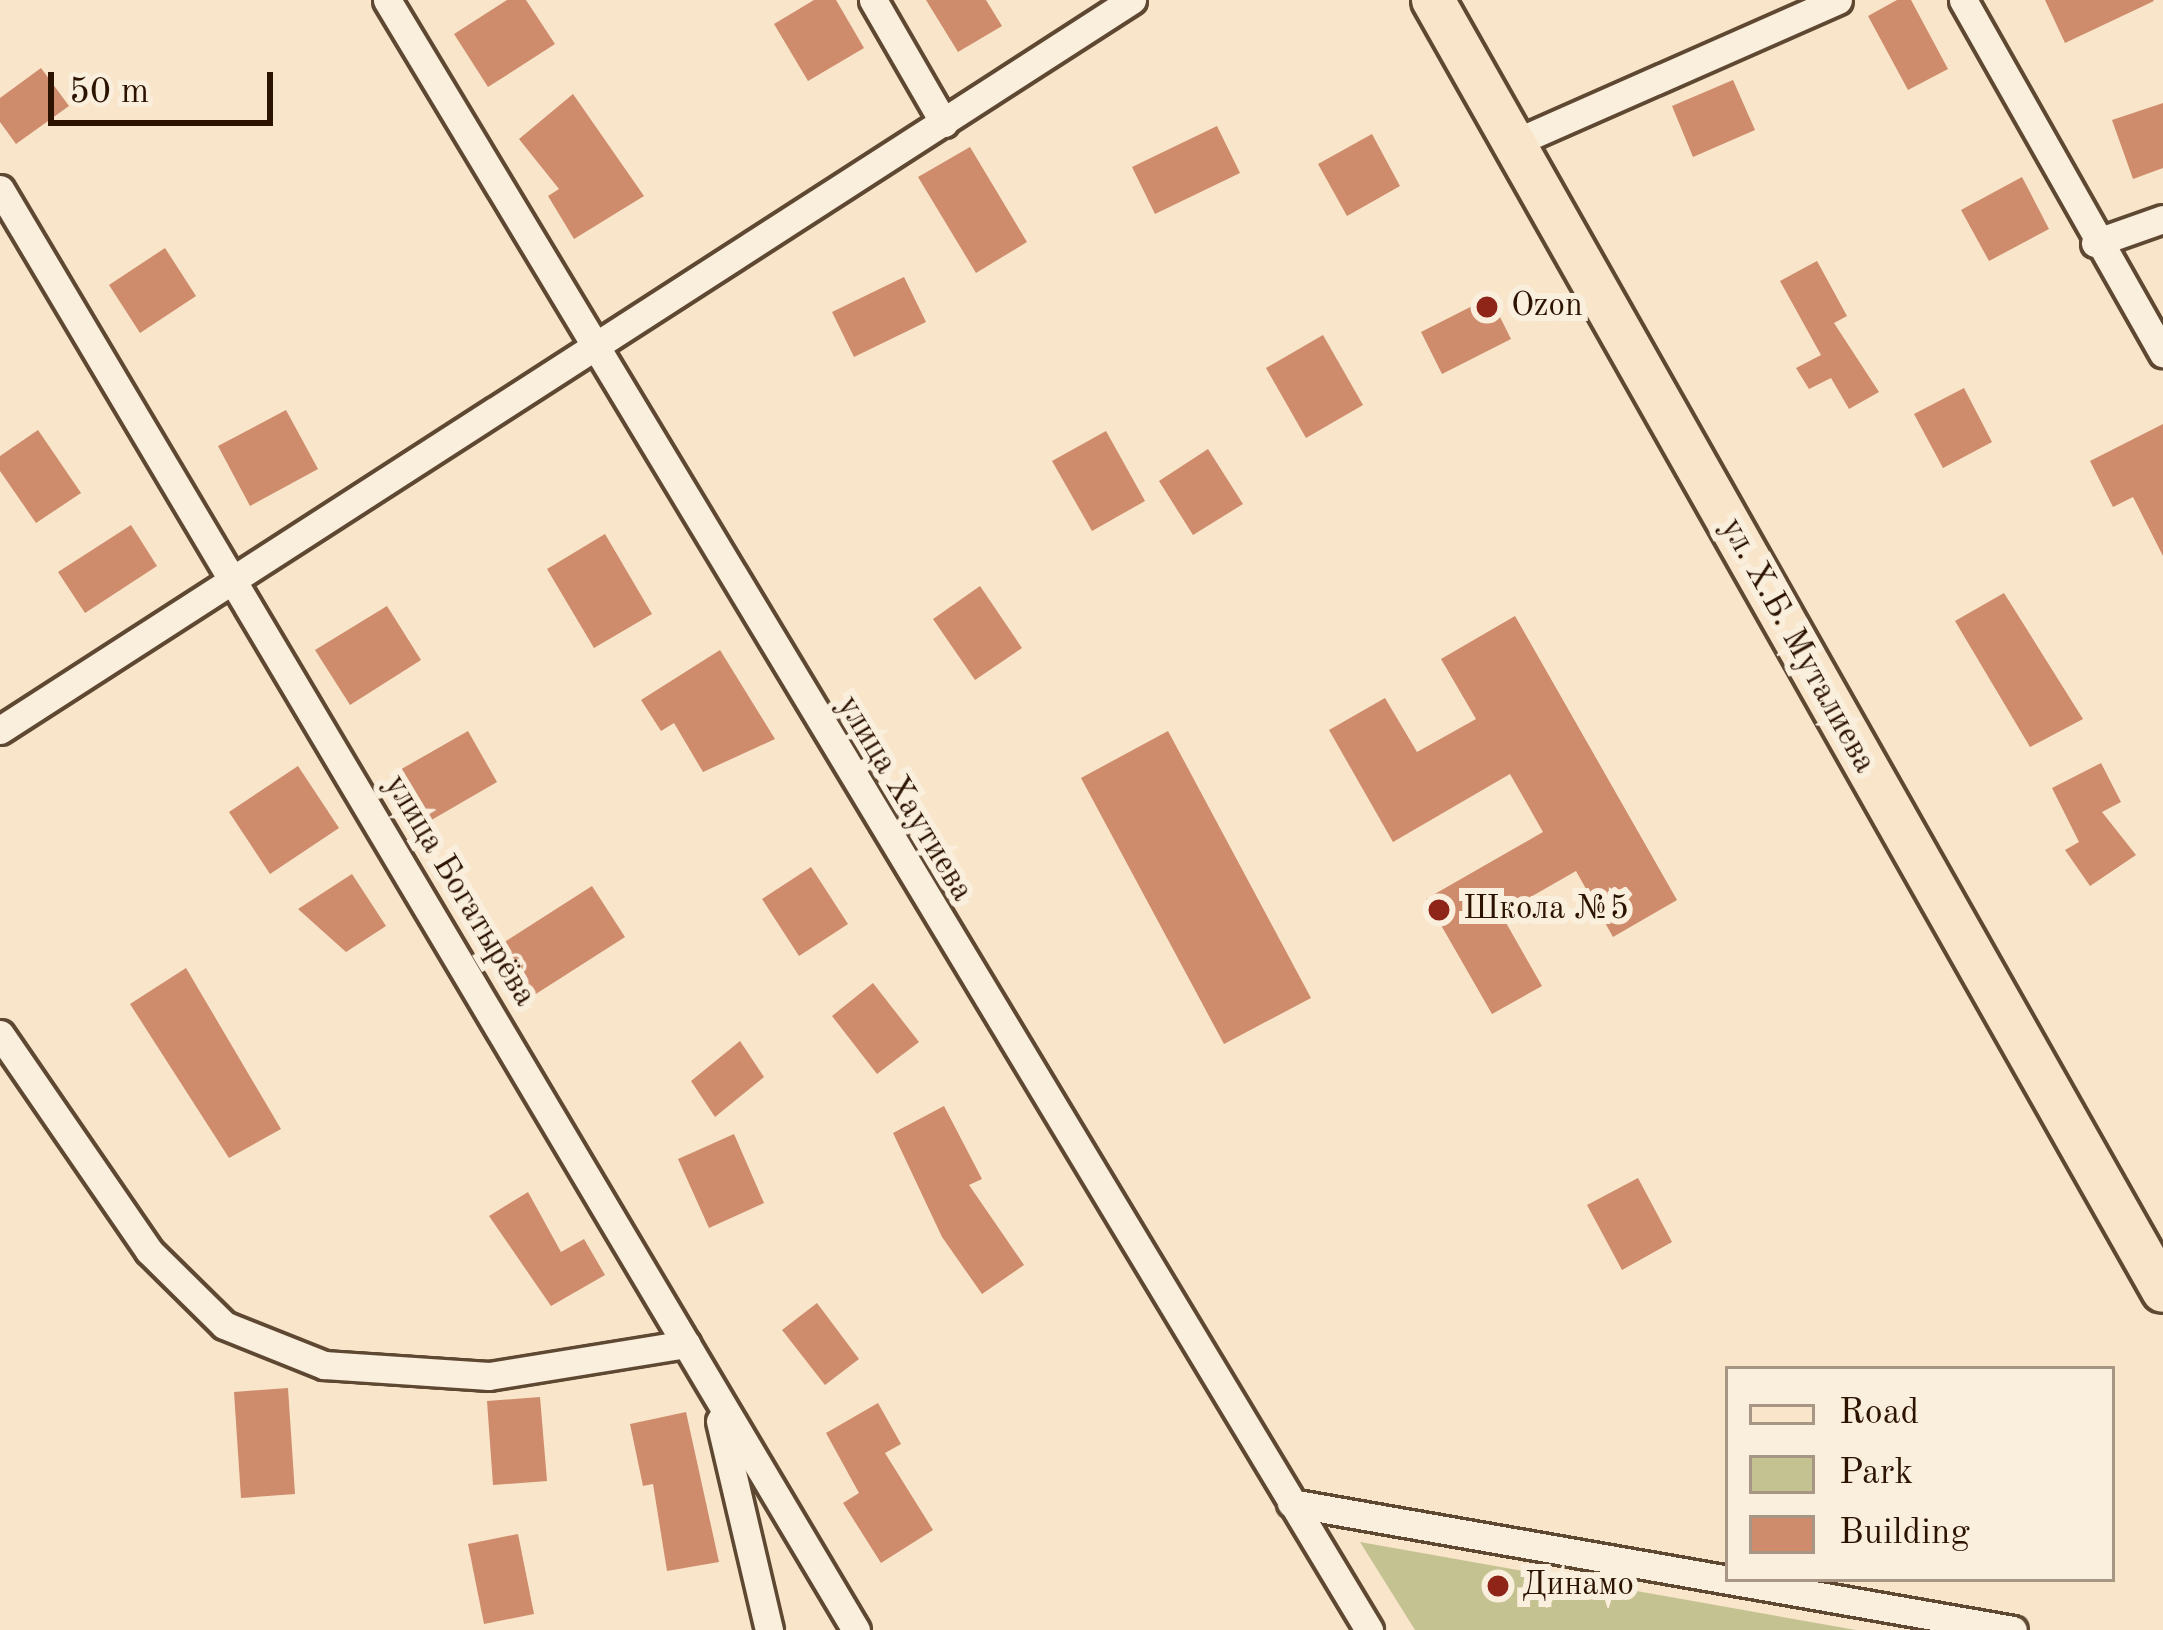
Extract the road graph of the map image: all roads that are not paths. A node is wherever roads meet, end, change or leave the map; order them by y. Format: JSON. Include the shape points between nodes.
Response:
{"nodes":[{"id":1,"x":387,"y":0,"type":"edge"},
{"id":2,"x":873,"y":0,"type":"edge"},
{"id":3,"x":1132,"y":0,"type":"edge"},
{"id":4,"x":1433,"y":0,"type":"edge"},
{"id":5,"x":1838,"y":0,"type":"edge"},
{"id":6,"x":1963,"y":0,"type":"edge"},
{"id":7,"x":944,"y":123,"type":"junction"},
{"id":8,"x":1514,"y":143,"type":"junction"},
{"id":9,"x":0,"y":189,"type":"edge"},
{"id":10,"x":2163,"y":219,"type":"edge"},
{"id":11,"x":2095,"y":243,"type":"junction"},
{"id":12,"x":593,"y":347,"type":"junction"},
{"id":13,"x":2163,"y":353,"type":"edge"},
{"id":14,"x":231,"y":577,"type":"junction"},
{"id":15,"x":0,"y":730,"type":"edge"},
{"id":16,"x":0,"y":1034,"type":"edge"},
{"id":17,"x":2163,"y":1291,"type":"edge"},
{"id":18,"x":686,"y":1344,"type":"junction"},
{"id":19,"x":714,"y":1393,"type":"junction"},
{"id":20,"x":1291,"y":1503,"type":"junction"},
{"id":21,"x":1725,"y":1579,"type":"edge"},
{"id":22,"x":1740,"y":1582,"type":"edge"},
{"id":23,"x":769,"y":1630,"type":"edge"},
{"id":24,"x":856,"y":1630,"type":"edge"},
{"id":25,"x":1369,"y":1630,"type":"edge"},
{"id":26,"x":2013,"y":1630,"type":"edge"}],
"edges":[{"from":1,"to":12,"type":"street","name":"улица Хаутиева"},
{"from":2,"to":7,"type":"street"},
{"from":3,"to":7,"type":"street"},
{"from":4,"to":8,"type":"main road","name":"ул. Х.Б. Муталиева"},
{"from":5,"to":8,"type":"street"},
{"from":6,"to":11,"type":"street"},
{"from":7,"to":12,"type":"street"},
{"from":8,"to":17,"type":"main road","name":"ул. Х.Б. Муталиева"},
{"from":9,"to":14,"type":"street","name":"улица Богатырёва"},
{"from":10,"to":11,"type":"street"},
{"from":11,"to":13,"type":"street"},
{"from":12,"to":14,"type":"street"},
{"from":12,"to":20,"type":"street","name":"улица Хаутиева"},
{"from":14,"to":15,"type":"street"},
{"from":14,"to":18,"type":"street","name":"улица Богатырёва"},
{"from":16,"to":18,"type":"street","via":[[149,1251],[224,1324],[324,1365],[489,1376]]},
{"from":18,"to":19,"type":"street","name":"улица Богатырёва"},
{"from":19,"to":23,"type":"street"},
{"from":19,"to":24,"type":"street","name":"улица Богатырёва"},
{"from":20,"to":21,"type":"street"},
{"from":20,"to":25,"type":"street","name":"улица Хаутиева"},
{"from":22,"to":26,"type":"street"}]}
